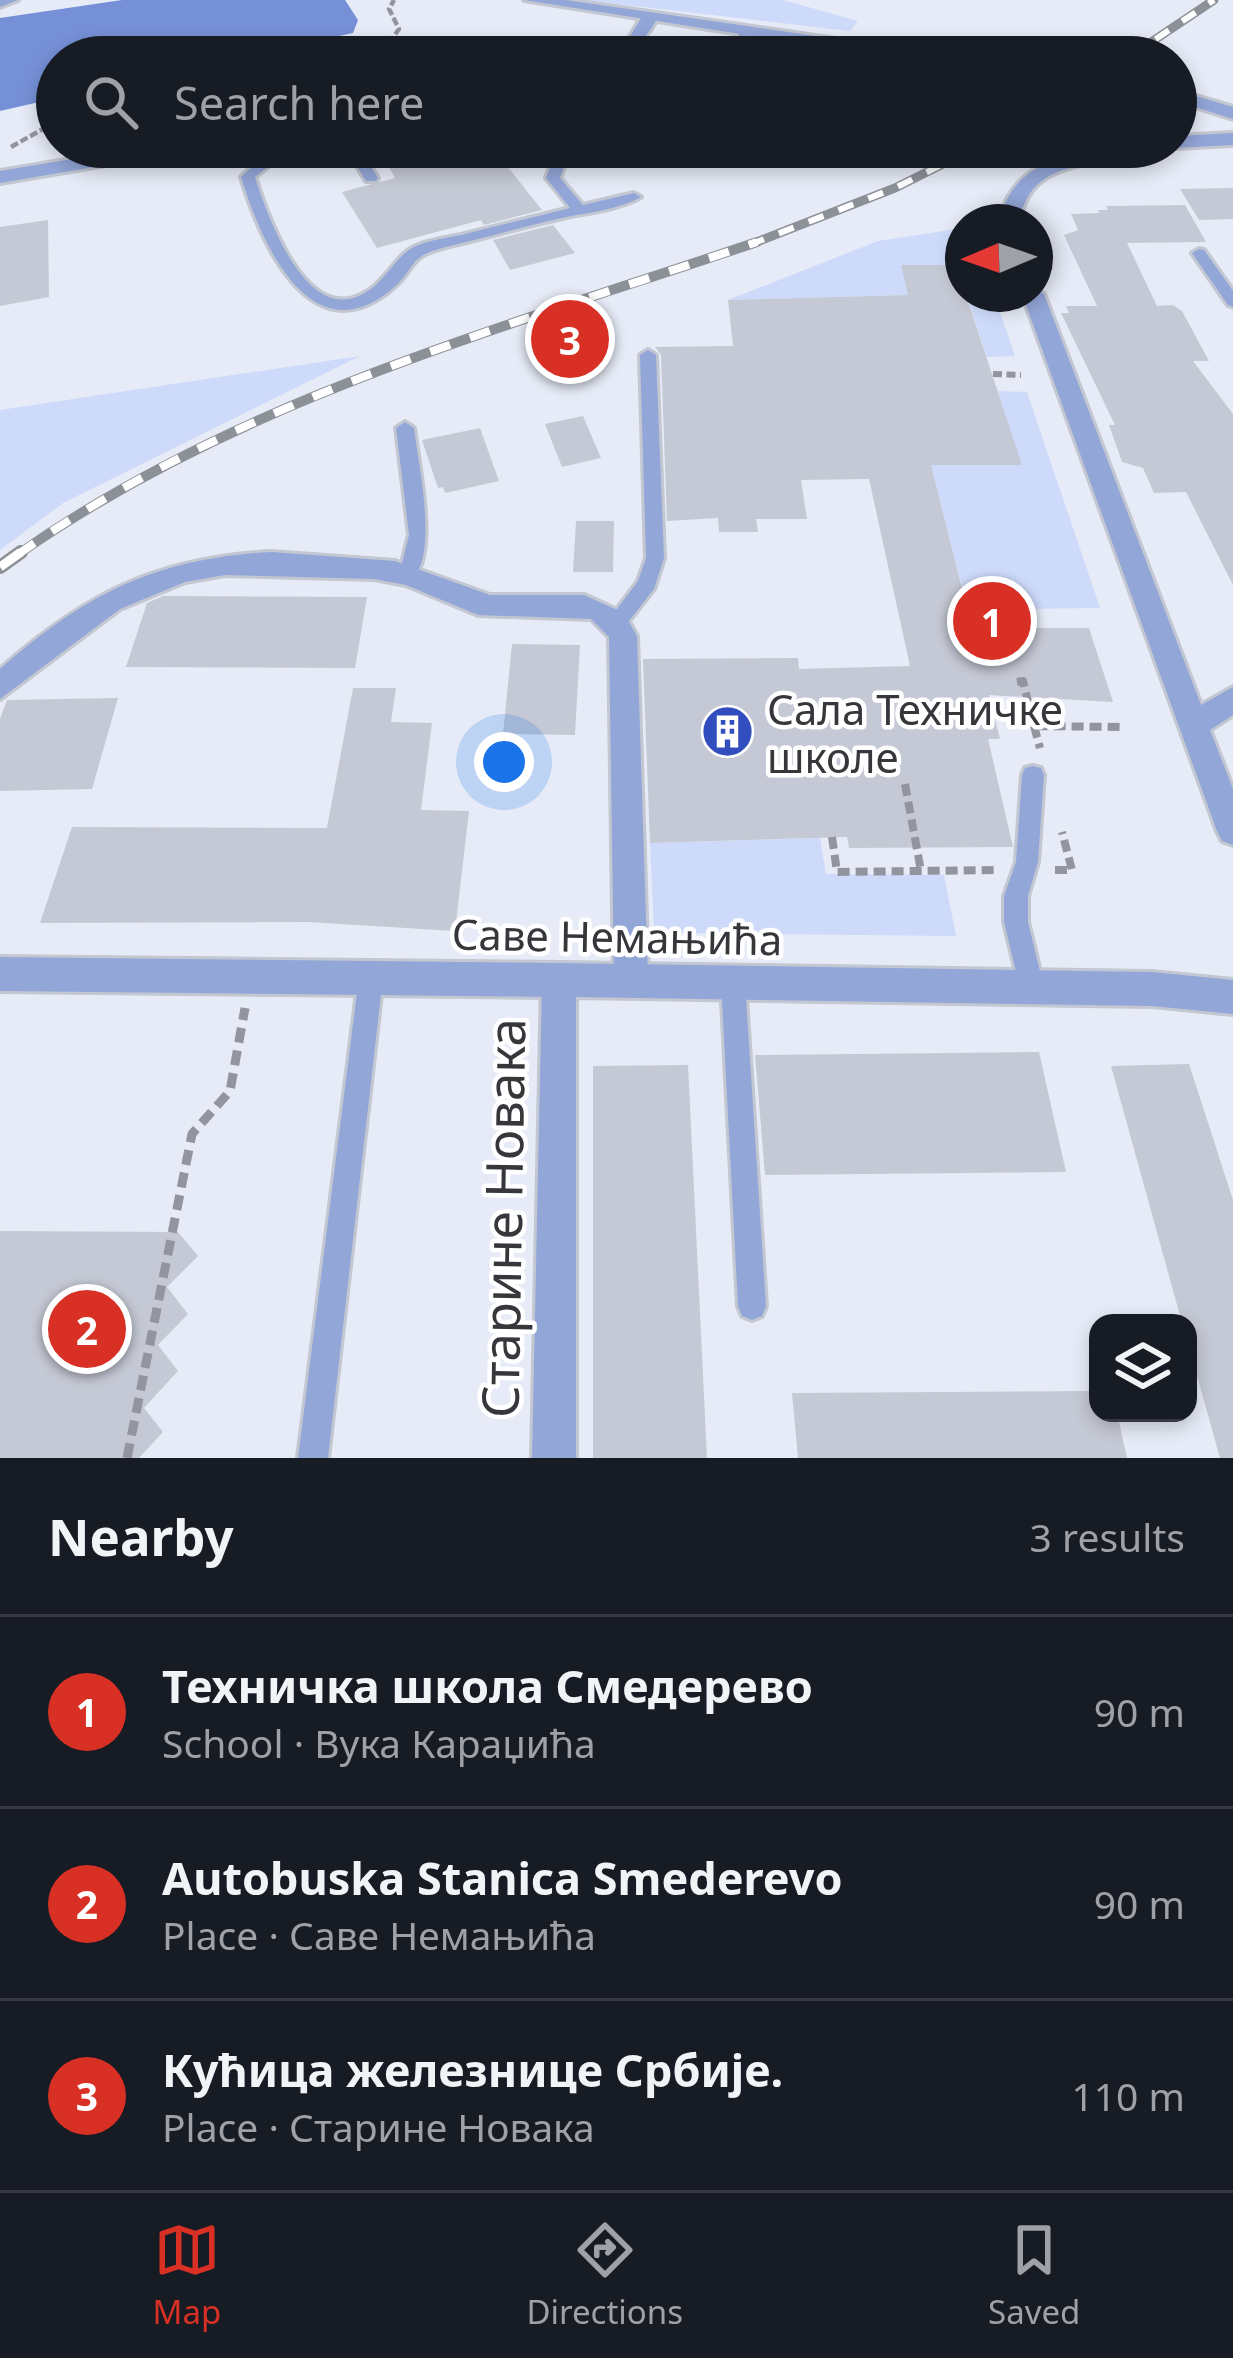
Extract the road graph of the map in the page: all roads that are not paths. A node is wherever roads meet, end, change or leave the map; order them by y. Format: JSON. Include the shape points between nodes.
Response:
{"nodes":[{"id":1,"x":10,"y":0,"type":"edge"},
{"id":2,"x":532,"y":0,"type":"edge"},
{"id":3,"x":0,"y":2,"type":"edge"},
{"id":4,"x":649,"y":20,"type":"junction"},
{"id":5,"x":745,"y":31,"type":"junction"},
{"id":6,"x":639,"y":36,"type":"edge"},
{"id":7,"x":745,"y":36,"type":"edge"},
{"id":8,"x":789,"y":36,"type":"edge"},
{"id":9,"x":1197,"y":102,"type":"edge"},
{"id":10,"x":1233,"y":113,"type":"edge"},
{"id":11,"x":1233,"y":140,"type":"edge"},
{"id":12,"x":1197,"y":141,"type":"edge"},
{"id":13,"x":53,"y":168,"type":"edge"},
{"id":14,"x":261,"y":168,"type":"edge"},
{"id":15,"x":365,"y":168,"type":"edge"},
{"id":16,"x":557,"y":168,"type":"edge"},
{"id":17,"x":1055,"y":168,"type":"edge"},
{"id":18,"x":0,"y":177,"type":"edge"},
{"id":19,"x":371,"y":178,"type":"dead end"},
{"id":20,"x":634,"y":197,"type":"dead end"},
{"id":21,"x":1014,"y":204,"type":"edge"},
{"id":22,"x":580,"y":211,"type":"junction"},
{"id":23,"x":1199,"y":253,"type":"dead end"},
{"id":24,"x":1233,"y":302,"type":"edge"},
{"id":25,"x":1040,"y":312,"type":"edge"},
{"id":26,"x":648,"y":355,"type":"dead end"},
{"id":27,"x":405,"y":428,"type":"dead end"},
{"id":28,"x":408,"y":574,"type":"junction"},
{"id":29,"x":618,"y":621,"type":"junction"},
{"id":30,"x":0,"y":686,"type":"edge"},
{"id":31,"x":1233,"y":699,"type":"edge"},
{"id":32,"x":1195,"y":724,"type":"junction"},
{"id":33,"x":1039,"y":771,"type":"road end"},
{"id":34,"x":1233,"y":831,"type":"edge"},
{"id":35,"x":0,"y":974,"type":"edge"},
{"id":36,"x":371,"y":977,"type":"junction"},
{"id":37,"x":559,"y":980,"type":"junction"},
{"id":38,"x":631,"y":980,"type":"junction"},
{"id":39,"x":733,"y":982,"type":"junction"},
{"id":40,"x":1032,"y":988,"type":"junction"},
{"id":41,"x":1233,"y":998,"type":"edge"},
{"id":42,"x":752,"y":1306,"type":"dead end"},
{"id":43,"x":313,"y":1458,"type":"edge"},
{"id":44,"x":554,"y":1458,"type":"edge"}],
"edges":[{"from":1,"to":3,"type":"street"},
{"from":2,"to":4,"type":"street"},
{"from":4,"to":5,"type":"street"},
{"from":4,"to":6,"type":"street"},
{"from":5,"to":7,"type":"lane"},
{"from":5,"to":8,"type":"street"},
{"from":9,"to":10,"type":"street"},
{"from":11,"to":12,"type":"street"},
{"from":13,"to":18,"type":"street"},
{"from":14,"to":22,"type":"lane","via":[[248,178],[292,279],[305,294],[340,303],[376,298],[394,286],[416,250]]},
{"from":15,"to":19,"type":"lane"},
{"from":16,"to":22,"type":"lane","via":[[553,178]]},
{"from":17,"to":21,"type":"street","via":[[1038,174]]},
{"from":20,"to":22,"type":"lane"},
{"from":23,"to":24,"type":"lane"},
{"from":25,"to":32,"type":"street"},
{"from":26,"to":29,"type":"lane","via":[[655,558],[647,584]]},
{"from":27,"to":28,"type":"lane","via":[[418,535]]},
{"from":28,"to":29,"type":"street","via":[[483,606],[580,605]]},
{"from":28,"to":30,"type":"street","via":[[260,560],[189,568],[116,597]]},
{"from":29,"to":38,"type":"street"},
{"from":31,"to":32,"type":"street"},
{"from":32,"to":34,"type":"street"},
{"from":33,"to":40,"type":"lane","via":[[1016,896]]},
{"from":35,"to":36,"type":"street","name":"Саве Немањића"},
{"from":36,"to":37,"type":"street","name":"Саве Немањића"},
{"from":36,"to":43,"type":"lane"},
{"from":37,"to":38,"type":"street","name":"Саве Немањића"},
{"from":37,"to":44,"type":"street","name":"Старине Новака"},
{"from":38,"to":39,"type":"street","name":"Саве Немањића"},
{"from":39,"to":40,"type":"street","name":"Саве Немањића"},
{"from":39,"to":42,"type":"lane"},
{"from":40,"to":41,"type":"street","name":"Саве Немањића"}]}
